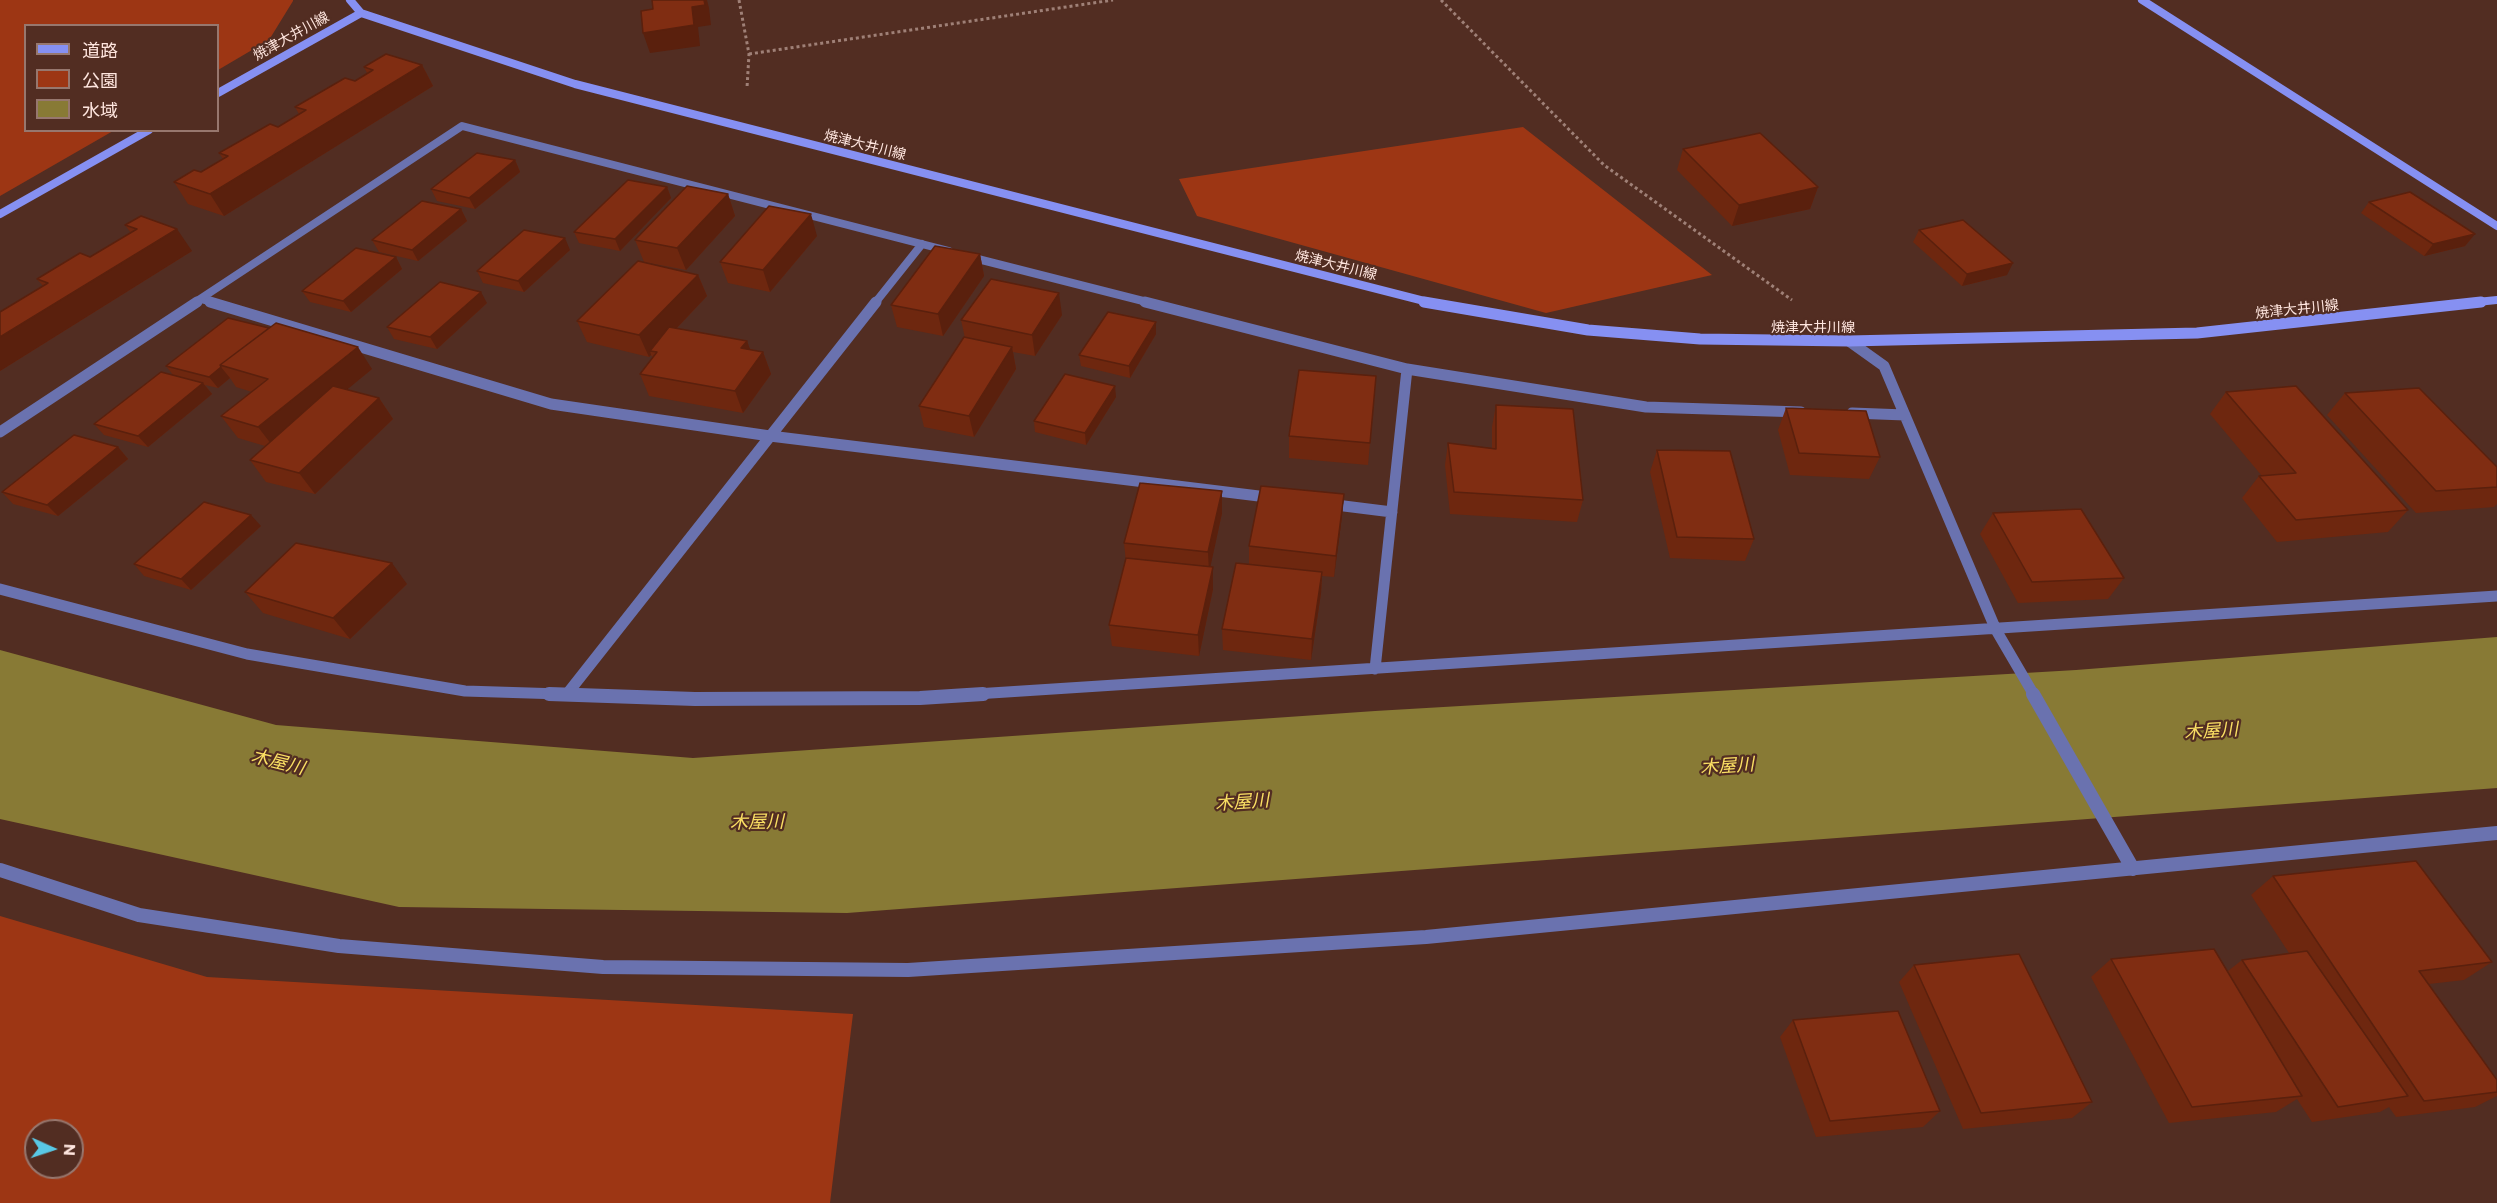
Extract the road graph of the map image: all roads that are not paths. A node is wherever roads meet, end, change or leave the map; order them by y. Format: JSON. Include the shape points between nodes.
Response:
{"nodes":[{"id":1,"x":350,"y":0,"type":"edge"},
{"id":2,"x":2142,"y":0,"type":"edge"},
{"id":3,"x":361,"y":13,"type":"junction"},
{"id":4,"x":219,"y":92,"type":"edge"},
{"id":5,"x":145,"y":132,"type":"edge"},
{"id":6,"x":0,"y":214,"type":"edge"},
{"id":7,"x":2497,"y":226,"type":"edge"},
{"id":8,"x":922,"y":244,"type":"junction"},
{"id":9,"x":201,"y":299,"type":"junction"},
{"id":10,"x":2497,"y":300,"type":"edge"},
{"id":11,"x":1849,"y":341,"type":"junction"},
{"id":12,"x":1407,"y":369,"type":"junction"},
{"id":13,"x":1811,"y":412,"type":"edge"},
{"id":14,"x":1846,"y":413,"type":"edge"},
{"id":15,"x":1905,"y":415,"type":"junction"},
{"id":16,"x":0,"y":432,"type":"edge"},
{"id":17,"x":770,"y":436,"type":"junction"},
{"id":18,"x":1287,"y":499,"type":"edge"},
{"id":19,"x":1310,"y":502,"type":"edge"},
{"id":20,"x":1392,"y":512,"type":"junction"},
{"id":21,"x":0,"y":589,"type":"edge"},
{"id":22,"x":2497,"y":596,"type":"edge"},
{"id":23,"x":1996,"y":630,"type":"junction"},
{"id":24,"x":1375,"y":669,"type":"junction"},
{"id":25,"x":567,"y":694,"type":"junction"},
{"id":26,"x":2497,"y":833,"type":"edge"},
{"id":27,"x":2133,"y":868,"type":"junction"},
{"id":28,"x":0,"y":870,"type":"edge"}],
"edges":[{"from":1,"to":3,"type":"main road"},
{"from":2,"to":7,"type":"main road"},
{"from":3,"to":4,"type":"main road","name":"焼津大井川線"},
{"from":3,"to":11,"type":"main road","name":"焼津大井川線","via":[[575,84],[1419,300],[1588,330],[1700,339]]},
{"from":5,"to":6,"type":"main road"},
{"from":8,"to":9,"type":"street","via":[[462,126]]},
{"from":8,"to":12,"type":"street"},
{"from":8,"to":17,"type":"street"},
{"from":9,"to":16,"type":"street"},
{"from":9,"to":17,"type":"street","via":[[551,404]]},
{"from":10,"to":11,"type":"main road","name":"焼津大井川線","via":[[2197,333]]},
{"from":11,"to":15,"type":"street","via":[[1884,366]]},
{"from":12,"to":13,"type":"street","via":[[1646,407]]},
{"from":12,"to":20,"type":"street"},
{"from":14,"to":15,"type":"street"},
{"from":15,"to":23,"type":"street"},
{"from":17,"to":18,"type":"street"},
{"from":17,"to":25,"type":"street"},
{"from":19,"to":20,"type":"street"},
{"from":20,"to":24,"type":"street"},
{"from":21,"to":25,"type":"street","via":[[247,654],[465,691]]},
{"from":22,"to":23,"type":"street"},
{"from":23,"to":24,"type":"street"},
{"from":23,"to":27,"type":"street"},
{"from":24,"to":25,"type":"street","via":[[920,698],[694,699]]},
{"from":26,"to":27,"type":"street"},
{"from":27,"to":28,"type":"street","via":[[1426,937],[908,970],[603,967],[339,946],[139,915]]}]}
